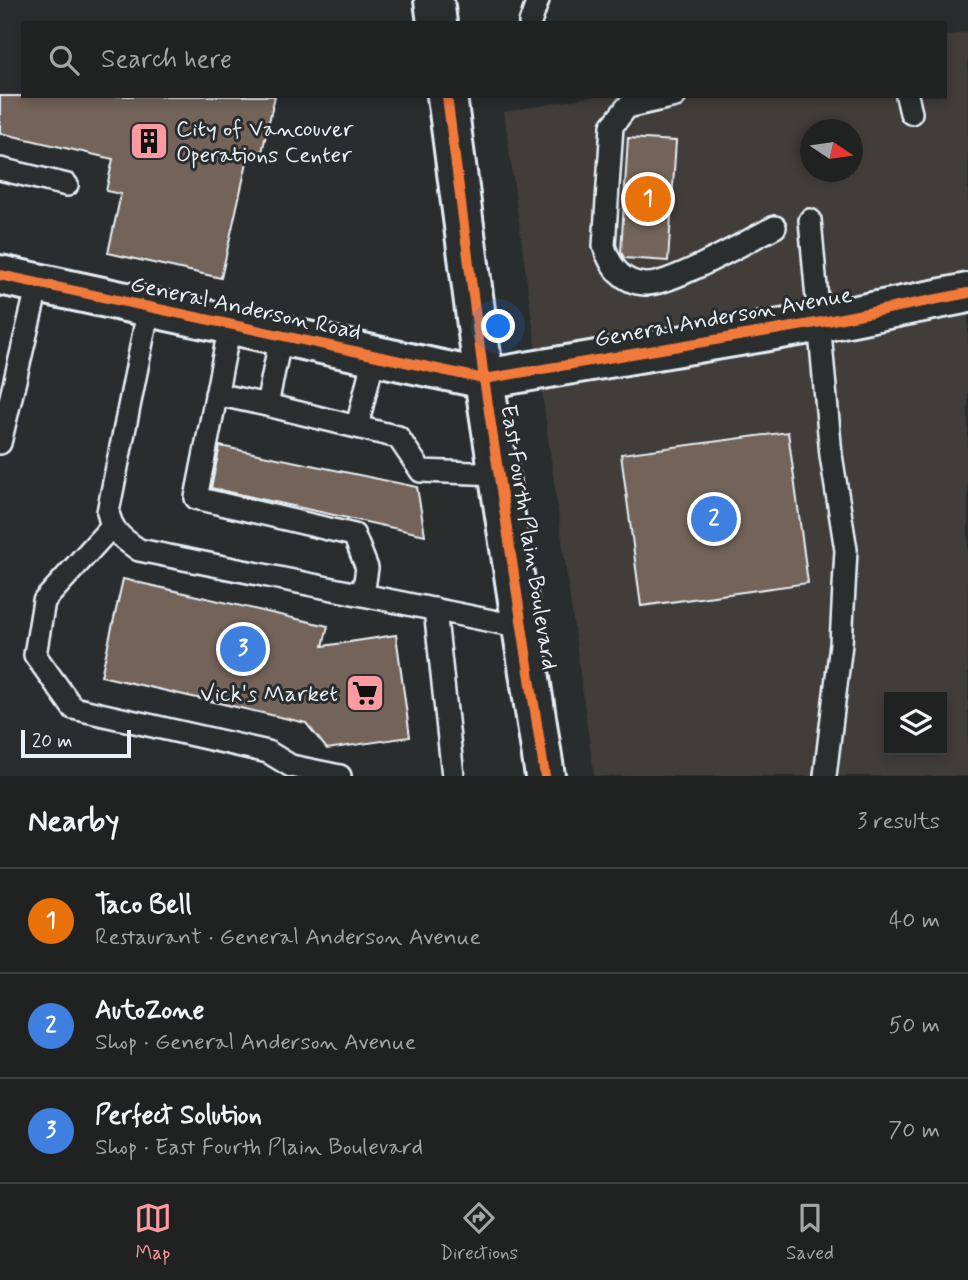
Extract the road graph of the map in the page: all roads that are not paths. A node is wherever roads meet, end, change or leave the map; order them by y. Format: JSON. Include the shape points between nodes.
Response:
{"nodes":[{"id":1,"x":434,"y":0,"type":"edge"},
{"id":2,"x":437,"y":21,"type":"edge"},
{"id":3,"x":447,"y":98,"type":"edge"},
{"id":4,"x":666,"y":98,"type":"edge"},
{"id":5,"x":0,"y":169,"type":"edge"},
{"id":6,"x":67,"y":185,"type":"dead end"},
{"id":7,"x":810,"y":220,"type":"dead end"},
{"id":8,"x":775,"y":227,"type":"dead end"},
{"id":9,"x":0,"y":275,"type":"edge"},
{"id":10,"x":38,"y":284,"type":"junction"},
{"id":11,"x":968,"y":293,"type":"edge"},
{"id":12,"x":149,"y":307,"type":"junction"},
{"id":13,"x":822,"y":322,"type":"junction"},
{"id":14,"x":230,"y":325,"type":"junction"},
{"id":15,"x":281,"y":336,"type":"junction"},
{"id":16,"x":374,"y":356,"type":"junction"},
{"id":17,"x":484,"y":379,"type":"junction"},
{"id":18,"x":216,"y":394,"type":"junction"},
{"id":19,"x":267,"y":405,"type":"junction"},
{"id":20,"x":357,"y":427,"type":"junction"},
{"id":21,"x":0,"y":443,"type":"edge"},
{"id":22,"x":499,"y":474,"type":"junction"},
{"id":23,"x":111,"y":527,"type":"junction"},
{"id":24,"x":363,"y":595,"type":"junction"},
{"id":25,"x":435,"y":609,"type":"junction"},
{"id":26,"x":522,"y":627,"type":"junction"},
{"id":27,"x":340,"y":776,"type":"edge"},
{"id":28,"x":453,"y":776,"type":"edge"},
{"id":29,"x":545,"y":776,"type":"edge"},
{"id":30,"x":825,"y":776,"type":"edge"}],
"edges":[{"from":1,"to":2,"type":"street"},
{"from":3,"to":17,"type":"street","name":"East Fourth Plain Boulevard"},
{"from":4,"to":8,"type":"lane","via":[[627,107],[612,126],[604,246],[609,261],[630,281],[659,283]]},
{"from":5,"to":6,"type":"lane"},
{"from":7,"to":13,"type":"lane"},
{"from":9,"to":10,"type":"street","name":"General Anderson Road"},
{"from":10,"to":12,"type":"street","name":"General Anderson Road"},
{"from":10,"to":21,"type":"lane"},
{"from":11,"to":13,"type":"street","name":"General Anderson Avenue"},
{"from":12,"to":14,"type":"street","name":"General Anderson Road"},
{"from":12,"to":23,"type":"lane","via":[[107,512]]},
{"from":13,"to":17,"type":"street","name":"General Anderson Avenue"},
{"from":13,"to":30,"type":"lane","via":[[831,455],[846,550],[841,644]]},
{"from":14,"to":15,"type":"street","name":"General Anderson Road"},
{"from":14,"to":18,"type":"lane"},
{"from":15,"to":16,"type":"street","name":"General Anderson Road"},
{"from":15,"to":19,"type":"lane"},
{"from":16,"to":17,"type":"street","name":"General Anderson Road"},
{"from":16,"to":20,"type":"lane"},
{"from":17,"to":22,"type":"street","name":"East Fourth Plain Boulevard"},
{"from":18,"to":19,"type":"lane"},
{"from":18,"to":24,"type":"lane","via":[[196,498],[354,535],[367,568]]},
{"from":19,"to":20,"type":"lane"},
{"from":20,"to":22,"type":"lane","via":[[398,437],[421,471]]},
{"from":22,"to":26,"type":"street","name":"East Fourth Plain Boulevard"},
{"from":23,"to":24,"type":"lane","via":[[139,550]]},
{"from":23,"to":27,"type":"lane","via":[[44,601],[35,656],[72,708],[268,752],[291,766]]},
{"from":24,"to":25,"type":"lane"},
{"from":25,"to":26,"type":"lane"},
{"from":25,"to":28,"type":"lane"},
{"from":26,"to":29,"type":"street","name":"East Fourth Plain Boulevard"}]}
